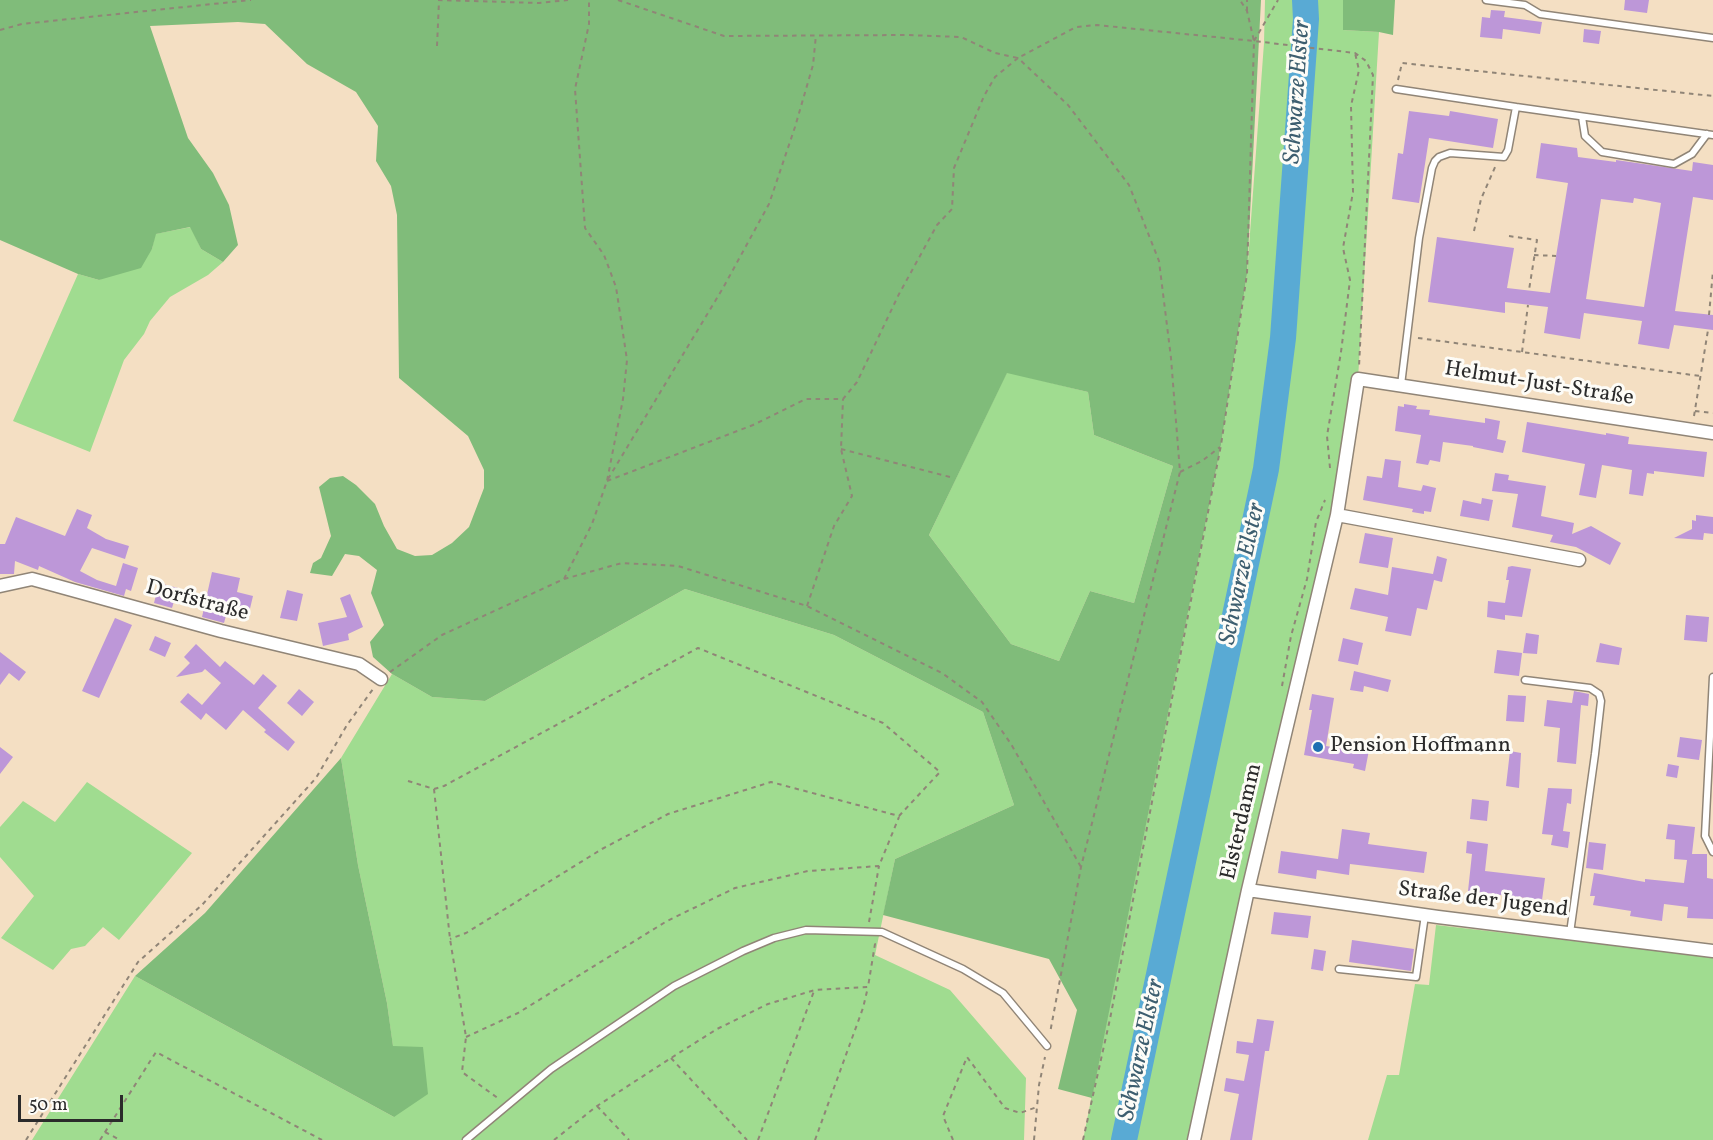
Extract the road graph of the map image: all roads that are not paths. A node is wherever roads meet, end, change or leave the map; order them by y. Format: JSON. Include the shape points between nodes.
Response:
{"nodes":[{"id":1,"x":1486,"y":0,"type":"edge"},
{"id":2,"x":1713,"y":38,"type":"edge"},
{"id":3,"x":1396,"y":89,"type":"road end"},
{"id":4,"x":1516,"y":107,"type":"junction"},
{"id":5,"x":1582,"y":117,"type":"junction"},
{"id":6,"x":1710,"y":134,"type":"edge"},
{"id":7,"x":1358,"y":379,"type":"joint"},
{"id":8,"x":1401,"y":385,"type":"junction"},
{"id":9,"x":1713,"y":433,"type":"edge"},
{"id":10,"x":1337,"y":515,"type":"junction"},
{"id":11,"x":1579,"y":560,"type":"dead end"},
{"id":12,"x":0,"y":586,"type":"edge"},
{"id":13,"x":1713,"y":677,"type":"edge"},
{"id":14,"x":381,"y":679,"type":"road end"},
{"id":15,"x":1525,"y":680,"type":"dead end"},
{"id":16,"x":1713,"y":852,"type":"edge"},
{"id":17,"x":1248,"y":890,"type":"junction"},
{"id":18,"x":1425,"y":915,"type":"junction"},
{"id":19,"x":1570,"y":933,"type":"junction"},
{"id":20,"x":1713,"y":951,"type":"edge"},
{"id":21,"x":1340,"y":969,"type":"dead end"},
{"id":22,"x":1047,"y":1046,"type":"road end"},
{"id":23,"x":466,"y":1140,"type":"edge"},
{"id":24,"x":1194,"y":1140,"type":"edge"}],
"edges":[{"from":1,"to":2,"type":"lane","via":[[1525,5],[1540,14]]},
{"from":3,"to":4,"type":"lane"},
{"from":4,"to":5,"type":"lane"},
{"from":4,"to":8,"type":"lane","via":[[1504,158],[1450,153],[1435,161],[1419,238]]},
{"from":5,"to":6,"type":"lane"},
{"from":5,"to":6,"type":"lane","via":[[1586,136],[1602,152],[1674,164],[1692,154]]},
{"from":7,"to":8,"type":"street","name":"Helmut-Just-Straße"},
{"from":7,"to":10,"type":"street","name":"Elsterdamm"},
{"from":8,"to":9,"type":"street","name":"Helmut-Just-Straße"},
{"from":10,"to":11,"type":"street"},
{"from":10,"to":17,"type":"street","name":"Elsterdamm"},
{"from":12,"to":14,"type":"street","name":"Dorfstraße","via":[[32,579],[220,631],[359,664]]},
{"from":13,"to":16,"type":"lane","via":[[1705,836]]},
{"from":15,"to":19,"type":"lane","via":[[1596,690],[1599,694],[1595,754]]},
{"from":17,"to":18,"type":"street","name":"Straße der Jugend"},
{"from":17,"to":24,"type":"street","name":"Elsterdamm"},
{"from":18,"to":19,"type":"street","name":"Straße der Jugend"},
{"from":18,"to":21,"type":"lane","via":[[1416,977]]},
{"from":19,"to":20,"type":"street","name":"Straße der Jugend"},
{"from":22,"to":23,"type":"lane","via":[[1003,993],[963,969],[882,932],[806,930],[742,951],[675,986],[551,1069]]}]}
